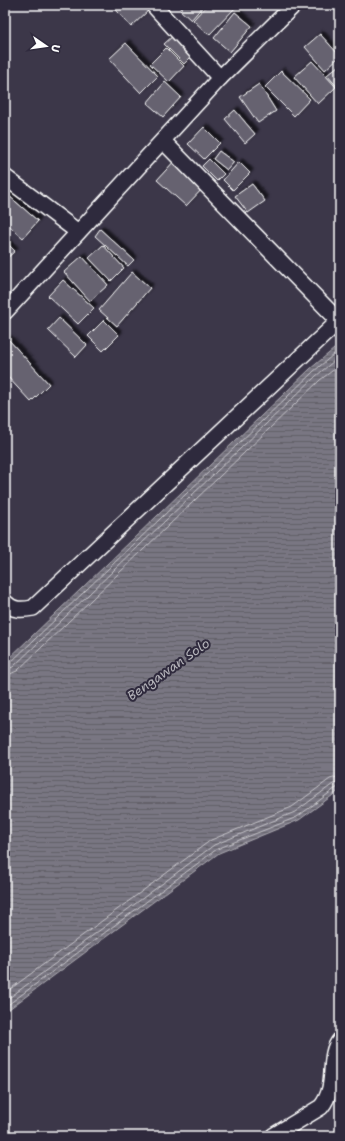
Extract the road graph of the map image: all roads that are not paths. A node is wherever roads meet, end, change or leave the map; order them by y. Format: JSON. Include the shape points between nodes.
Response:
{"nodes":[{"id":1,"x":153,"y":5,"type":"edge"},
{"id":2,"x":294,"y":5,"type":"edge"},
{"id":3,"x":220,"y":78,"type":"junction"},
{"id":4,"x":163,"y":140,"type":"junction"},
{"id":5,"x":5,"y":177,"type":"edge"},
{"id":6,"x":78,"y":232,"type":"junction"},
{"id":7,"x":5,"y":312,"type":"edge"},
{"id":8,"x":340,"y":320,"type":"edge"},
{"id":9,"x":5,"y":602,"type":"edge"},
{"id":10,"x":340,"y":1040,"type":"edge"},
{"id":11,"x":273,"y":1136,"type":"edge"}],
"edges":[{"from":1,"to":3,"type":"street"},
{"from":2,"to":3,"type":"street"},
{"from":3,"to":4,"type":"street"},
{"from":4,"to":6,"type":"street"},
{"from":4,"to":8,"type":"street"},
{"from":5,"to":6,"type":"street"},
{"from":6,"to":7,"type":"street"},
{"from":8,"to":9,"type":"street","via":[[33,608],[22,610],[9,607]]},
{"from":10,"to":11,"type":"street","via":[[334,1052],[332,1086],[327,1100],[321,1107]]}]}
